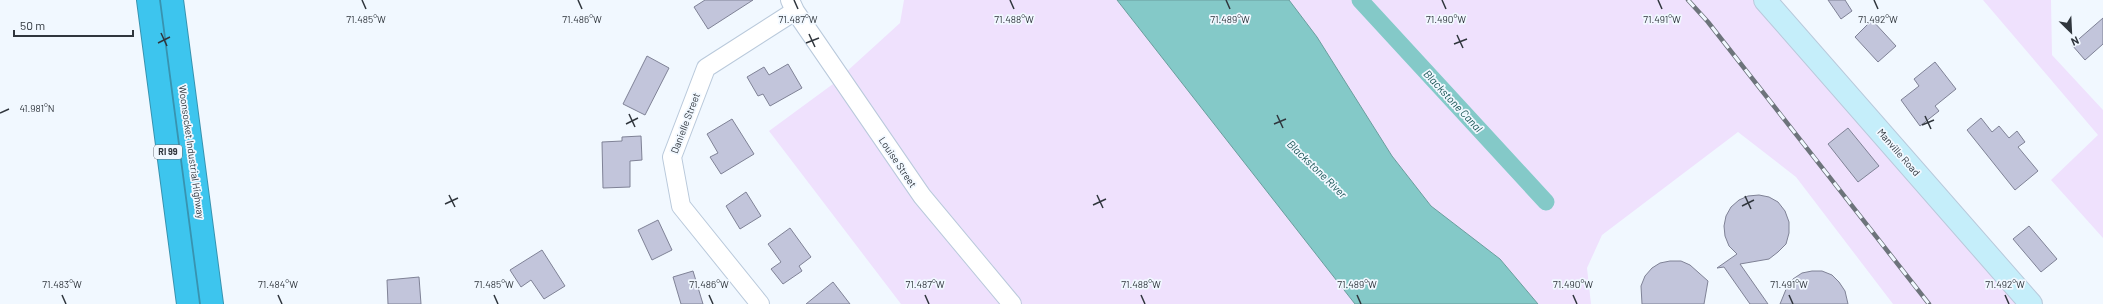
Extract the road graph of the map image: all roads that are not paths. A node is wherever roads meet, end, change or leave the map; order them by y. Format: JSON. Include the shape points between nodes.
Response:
{"nodes":[{"id":1,"x":148,"y":0,"type":"edge"},
{"id":2,"x":172,"y":0,"type":"edge"},
{"id":3,"x":1765,"y":0,"type":"edge"},
{"id":4,"x":792,"y":6,"type":"edge"},
{"id":5,"x":188,"y":304,"type":"edge"},
{"id":6,"x":212,"y":304,"type":"edge"},
{"id":7,"x":760,"y":304,"type":"edge"},
{"id":8,"x":1012,"y":304,"type":"edge"},
{"id":9,"x":2031,"y":304,"type":"edge"}],
"edges":[{"from":1,"to":5,"type":"highway","number":"RI 99"},
{"from":2,"to":6,"type":"highway","name":"Woonsocket Industrial Highway","number":"RI 99"},
{"from":3,"to":9,"type":"main road","name":"Manville Road"},
{"from":4,"to":7,"type":"street","name":"Danielle Street","via":[[706,68],[672,157],[681,206]]},
{"from":4,"to":8,"type":"street","name":"Louise Street","via":[[922,196]]}]}
